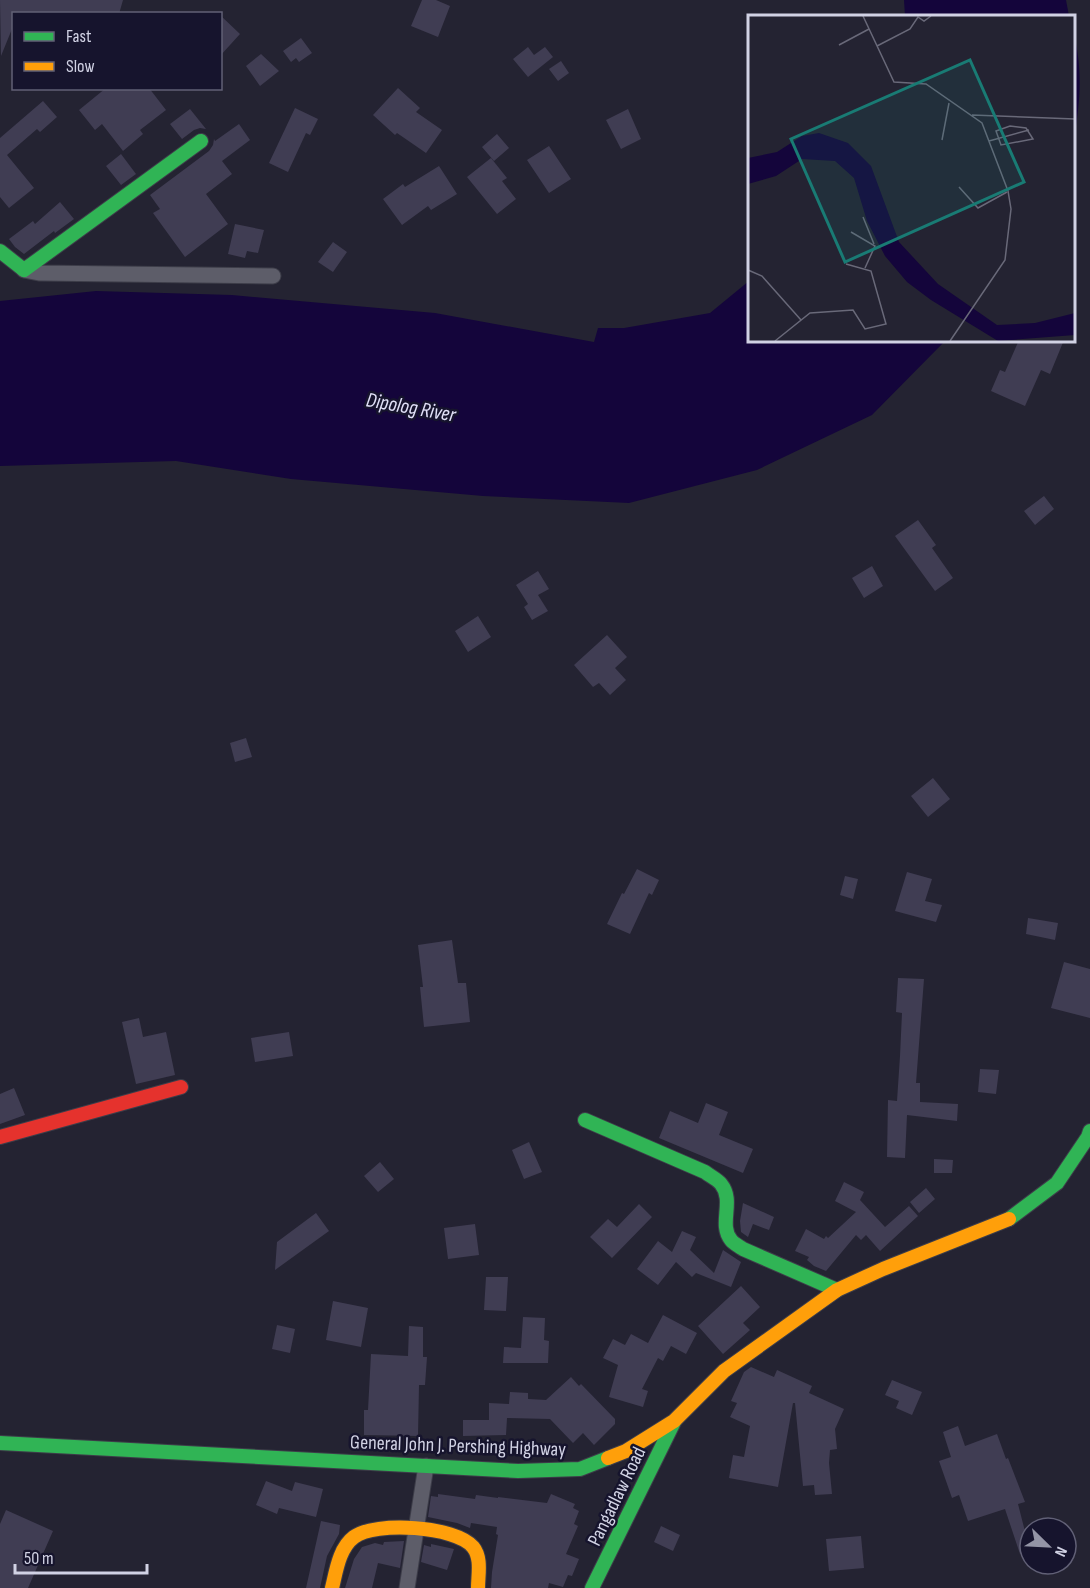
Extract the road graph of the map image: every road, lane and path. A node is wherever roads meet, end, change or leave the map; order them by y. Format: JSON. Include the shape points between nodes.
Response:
{"nodes":[{"id":1,"x":201,"y":141,"type":"dead end"},
{"id":2,"x":0,"y":251,"type":"edge"},
{"id":3,"x":24,"y":270,"type":"junction"},
{"id":4,"x":273,"y":276,"type":"dead end"},
{"id":5,"x":181,"y":1087,"type":"dead end"},
{"id":6,"x":585,"y":1120,"type":"dead end"},
{"id":7,"x":1090,"y":1131,"type":"edge"},
{"id":8,"x":0,"y":1137,"type":"edge"},
{"id":9,"x":837,"y":1290,"type":"junction"},
{"id":10,"x":674,"y":1421,"type":"junction"},
{"id":11,"x":0,"y":1443,"type":"edge"},
{"id":12,"x":426,"y":1466,"type":"junction"},
{"id":13,"x":416,"y":1530,"type":"junction"},
{"id":14,"x":332,"y":1588,"type":"edge"},
{"id":15,"x":407,"y":1588,"type":"edge"},
{"id":16,"x":477,"y":1588,"type":"edge"},
{"id":17,"x":592,"y":1588,"type":"edge"}],
"edges":[{"from":1,"to":3,"type":"main road"},
{"from":2,"to":3,"type":"main road"},
{"from":3,"to":4,"type":"street"},
{"from":5,"to":8,"type":"main road"},
{"from":6,"to":9,"type":"main road","via":[[705,1172],[721,1183],[728,1195],[726,1229],[730,1239],[743,1249]]},
{"from":7,"to":9,"type":"main road","name":"General John J. Pershing Highway","via":[[1058,1183],[1008,1220]]},
{"from":9,"to":10,"type":"main road","name":"General John J. Pershing Highway","via":[[724,1371]]},
{"from":10,"to":12,"type":"main road","name":"General John J. Pershing Highway","via":[[626,1450],[580,1469],[518,1471]]},
{"from":10,"to":17,"type":"main road","name":"Pangadlaw Road"},
{"from":11,"to":12,"type":"main road","name":"General John J. Pershing Highway"},
{"from":12,"to":13,"type":"street"},
{"from":13,"to":14,"type":"main road","via":[[368,1530],[353,1537],[343,1553]]},
{"from":13,"to":15,"type":"street"},
{"from":13,"to":16,"type":"main road","via":[[447,1533],[476,1549]]}]}
